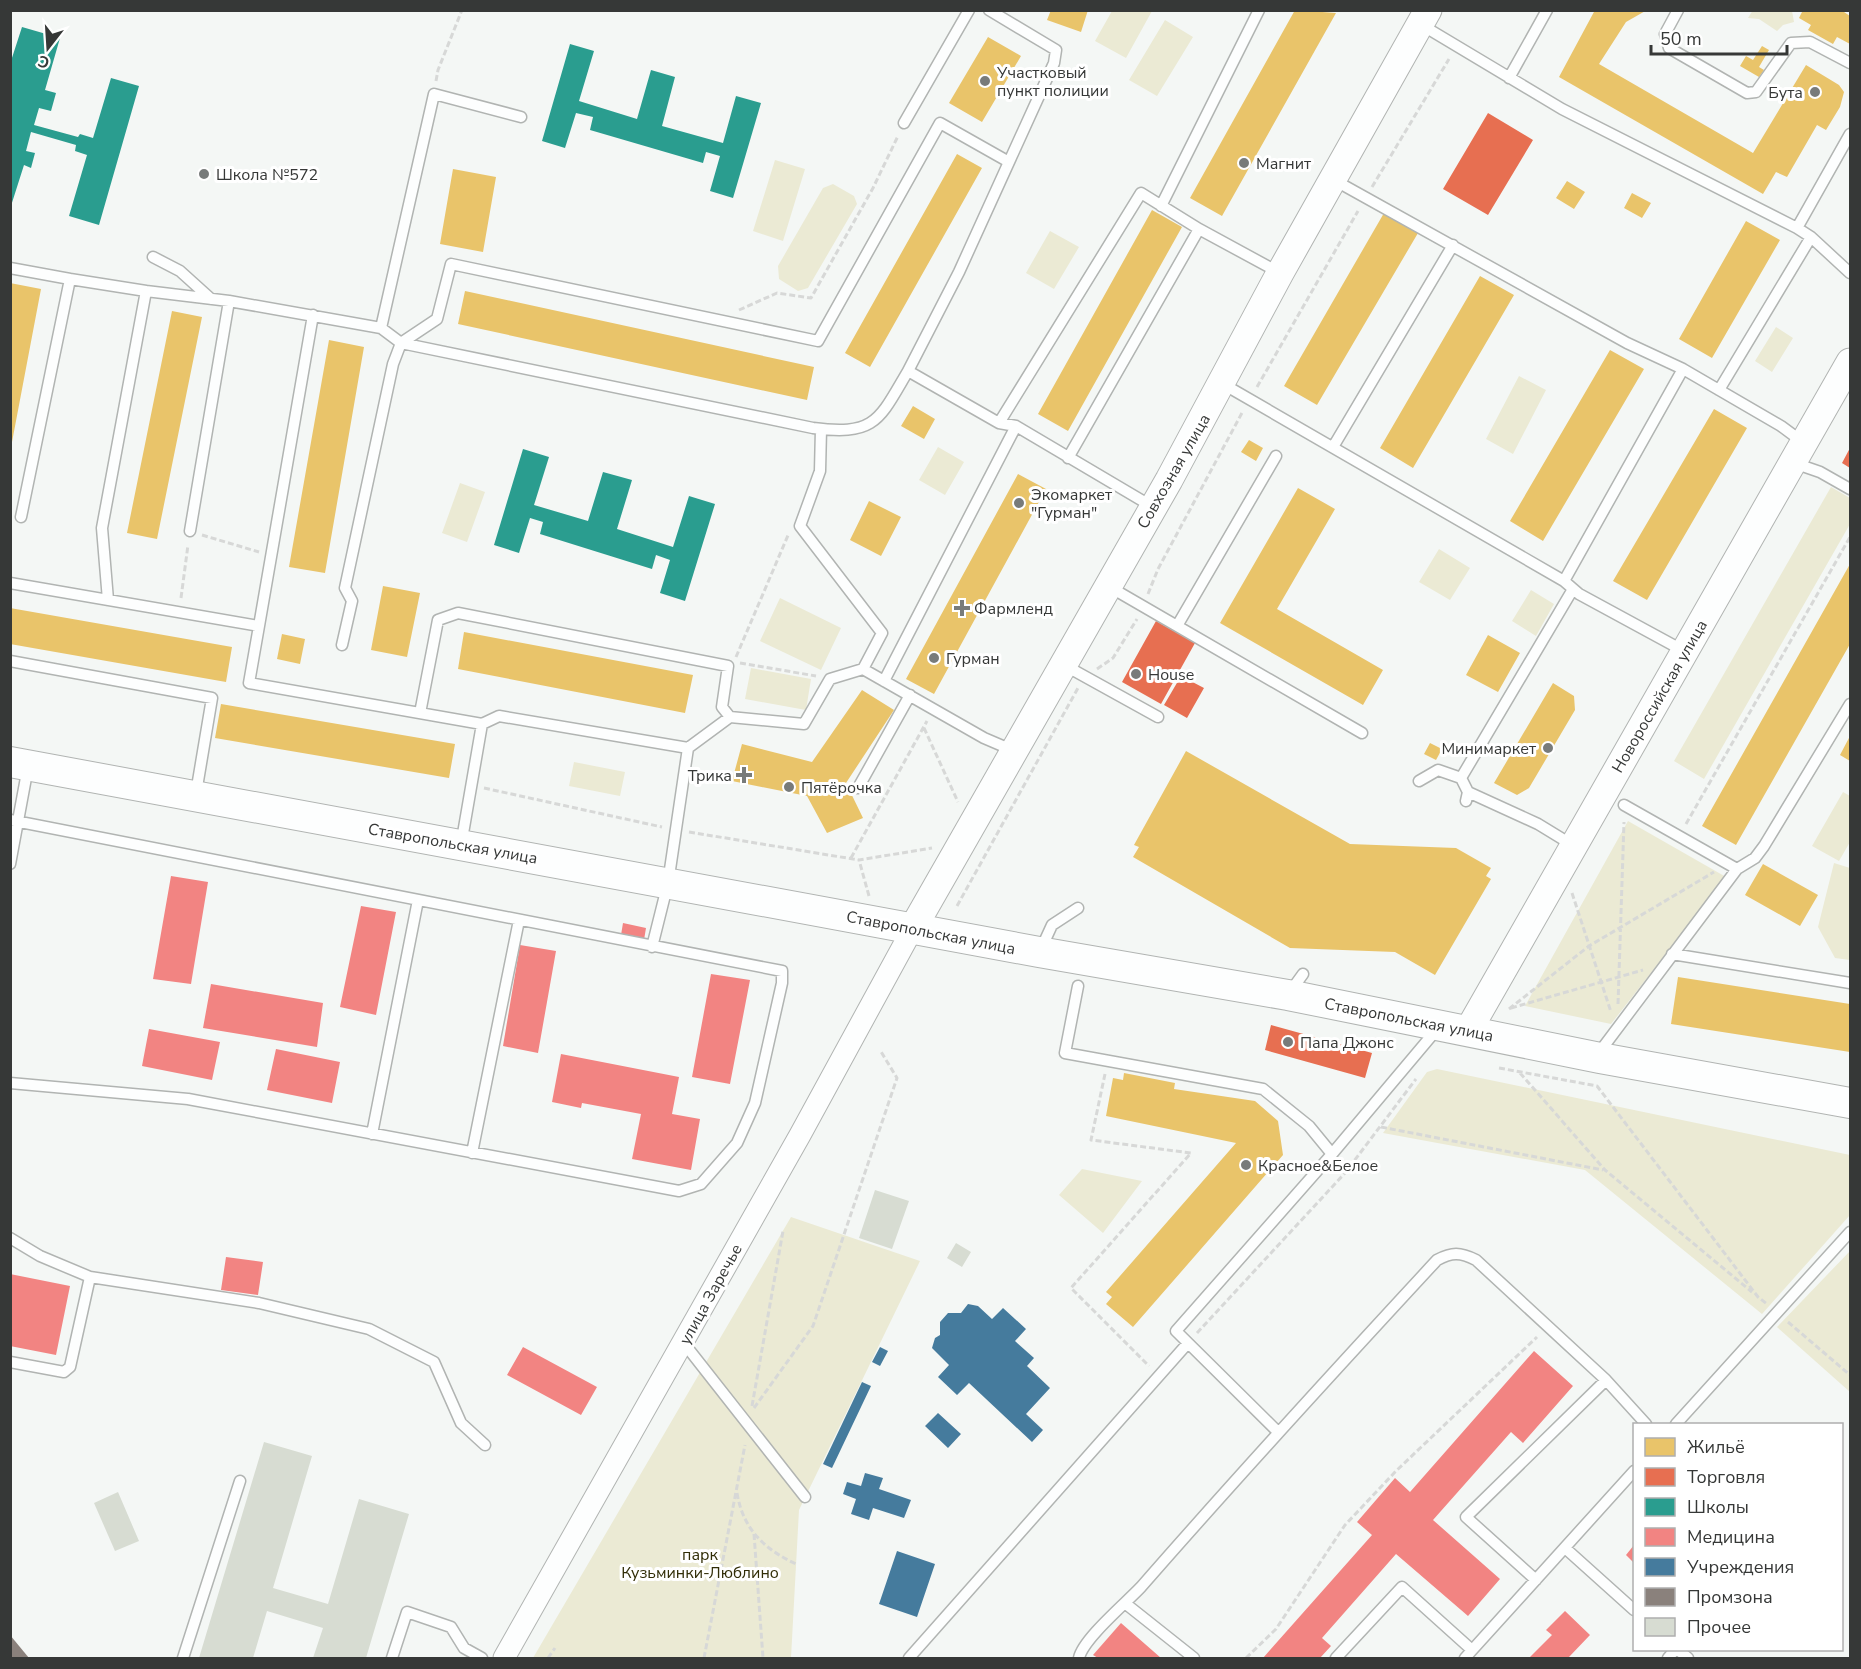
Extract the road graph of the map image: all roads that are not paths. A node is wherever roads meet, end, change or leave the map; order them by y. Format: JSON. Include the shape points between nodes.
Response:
{"nodes":[{"id":1,"x":969,"y":10,"type":"edge"},
{"id":2,"x":990,"y":10,"type":"edge"},
{"id":3,"x":1259,"y":10,"type":"edge"},
{"id":4,"x":1547,"y":10,"type":"edge"},
{"id":5,"x":1678,"y":10,"type":"edge"},
{"id":6,"x":1422,"y":15,"type":"edge"},
{"id":7,"x":1851,"y":63,"type":"edge"},
{"id":8,"x":1509,"y":78,"type":"junction"},
{"id":9,"x":521,"y":117,"type":"dead end"},
{"id":10,"x":904,"y":123,"type":"road end"},
{"id":11,"x":1851,"y":134,"type":"edge"},
{"id":12,"x":1009,"y":162,"type":"junction"},
{"id":13,"x":1333,"y":180,"type":"junction"},
{"id":14,"x":1161,"y":206,"type":"junction"},
{"id":15,"x":1797,"y":228,"type":"junction"},
{"id":16,"x":1199,"y":229,"type":"junction"},
{"id":17,"x":1811,"y":237,"type":"junction"},
{"id":18,"x":1453,"y":245,"type":"junction"},
{"id":19,"x":153,"y":257,"type":"dead end"},
{"id":20,"x":10,"y":268,"type":"edge"},
{"id":21,"x":1280,"y":273,"type":"junction"},
{"id":22,"x":1851,"y":273,"type":"edge"},
{"id":23,"x":70,"y":279,"type":"junction"},
{"id":24,"x":146,"y":291,"type":"junction"},
{"id":25,"x":211,"y":299,"type":"junction"},
{"id":26,"x":229,"y":301,"type":"junction"},
{"id":27,"x":313,"y":315,"type":"junction"},
{"id":28,"x":381,"y":328,"type":"junction"},
{"id":29,"x":401,"y":343,"type":"junction"},
{"id":30,"x":1851,"y":362,"type":"edge"},
{"id":31,"x":1683,"y":369,"type":"junction"},
{"id":32,"x":908,"y":371,"type":"junction"},
{"id":33,"x":1222,"y":384,"type":"junction"},
{"id":34,"x":1719,"y":390,"type":"junction"},
{"id":35,"x":999,"y":423,"type":"junction"},
{"id":36,"x":1016,"y":426,"type":"junction"},
{"id":37,"x":821,"y":429,"type":"junction"},
{"id":38,"x":1334,"y":447,"type":"junction"},
{"id":39,"x":1799,"y":453,"type":"junction"},
{"id":40,"x":1276,"y":456,"type":"dead end"},
{"id":41,"x":1068,"y":458,"type":"junction"},
{"id":42,"x":1851,"y":489,"type":"edge"},
{"id":43,"x":1154,"y":507,"type":"junction"},
{"id":44,"x":21,"y":517,"type":"dead end"},
{"id":45,"x":190,"y":531,"type":"road end"},
{"id":46,"x":1564,"y":580,"type":"junction"},
{"id":47,"x":10,"y":583,"type":"edge"},
{"id":48,"x":1108,"y":586,"type":"junction"},
{"id":49,"x":1573,"y":589,"type":"junction"},
{"id":50,"x":108,"y":600,"type":"junction"},
{"id":51,"x":259,"y":626,"type":"junction"},
{"id":52,"x":1177,"y":626,"type":"junction"},
{"id":53,"x":342,"y":645,"type":"dead end"},
{"id":54,"x":1684,"y":651,"type":"junction"},
{"id":55,"x":10,"y":661,"type":"edge"},
{"id":56,"x":863,"y":669,"type":"junction"},
{"id":57,"x":1074,"y":670,"type":"junction"},
{"id":58,"x":884,"y":681,"type":"junction"},
{"id":59,"x":910,"y":695,"type":"junction"},
{"id":60,"x":1851,"y":704,"type":"edge"},
{"id":61,"x":420,"y":713,"type":"junction"},
{"id":62,"x":730,"y":717,"type":"junction"},
{"id":63,"x":1158,"y":717,"type":"dead end"},
{"id":64,"x":482,"y":724,"type":"junction"},
{"id":65,"x":1362,"y":733,"type":"dead end"},
{"id":66,"x":688,"y":748,"type":"junction"},
{"id":67,"x":1012,"y":750,"type":"junction"},
{"id":68,"x":19,"y":764,"type":"edge"},
{"id":69,"x":1461,"y":778,"type":"junction"},
{"id":70,"x":1419,"y":781,"type":"dead end"},
{"id":71,"x":858,"y":788,"type":"dead end"},
{"id":72,"x":195,"y":796,"type":"junction"},
{"id":73,"x":1624,"y":805,"type":"road end"},
{"id":74,"x":14,"y":820,"type":"edge"},
{"id":75,"x":461,"y":845,"type":"junction"},
{"id":76,"x":1574,"y":846,"type":"junction"},
{"id":77,"x":10,"y":864,"type":"edge"},
{"id":78,"x":1733,"y":867,"type":"junction"},
{"id":79,"x":668,"y":883,"type":"junction"},
{"id":80,"x":418,"y":900,"type":"junction"},
{"id":81,"x":1078,"y":908,"type":"dead end"},
{"id":82,"x":519,"y":920,"type":"junction"},
{"id":83,"x":913,"y":927,"type":"junction"},
{"id":84,"x":652,"y":947,"type":"junction"},
{"id":85,"x":1039,"y":952,"type":"junction"},
{"id":86,"x":1672,"y":954,"type":"junction"},
{"id":87,"x":1851,"y":983,"type":"edge"},
{"id":88,"x":1078,"y":986,"type":"dead end"},
{"id":89,"x":1454,"y":1028,"type":"junction"},
{"id":90,"x":1596,"y":1057,"type":"junction"},
{"id":91,"x":10,"y":1083,"type":"edge"},
{"id":92,"x":1851,"y":1103,"type":"edge"},
{"id":93,"x":372,"y":1134,"type":"junction"},
{"id":94,"x":472,"y":1153,"type":"junction"},
{"id":95,"x":1332,"y":1154,"type":"junction"},
{"id":96,"x":1851,"y":1232,"type":"edge"},
{"id":97,"x":10,"y":1238,"type":"edge"},
{"id":98,"x":90,"y":1277,"type":"junction"},
{"id":99,"x":683,"y":1342,"type":"junction"},
{"id":100,"x":1188,"y":1343,"type":"junction"},
{"id":101,"x":10,"y":1362,"type":"edge"},
{"id":102,"x":1606,"y":1380,"type":"junction"},
{"id":103,"x":1644,"y":1423,"type":"edge"},
{"id":104,"x":1678,"y":1423,"type":"edge"},
{"id":105,"x":1278,"y":1432,"type":"junction"},
{"id":106,"x":485,"y":1445,"type":"dead end"},
{"id":107,"x":1633,"y":1473,"type":"edge"},
{"id":108,"x":240,"y":1480,"type":"dead end"},
{"id":109,"x":805,"y":1497,"type":"dead end"},
{"id":110,"x":1565,"y":1548,"type":"junction"},
{"id":111,"x":1536,"y":1580,"type":"junction"},
{"id":112,"x":1125,"y":1604,"type":"junction"},
{"id":113,"x":1633,"y":1608,"type":"edge"},
{"id":114,"x":1468,"y":1654,"type":"edge"},
{"id":115,"x":183,"y":1659,"type":"edge"},
{"id":116,"x":392,"y":1659,"type":"edge"},
{"id":117,"x":482,"y":1659,"type":"edge"},
{"id":118,"x":504,"y":1659,"type":"edge"},
{"id":119,"x":909,"y":1659,"type":"edge"},
{"id":120,"x":1080,"y":1659,"type":"edge"},
{"id":121,"x":1194,"y":1659,"type":"edge"},
{"id":122,"x":1336,"y":1659,"type":"edge"}],
"edges":[{"from":1,"to":10,"type":"lane"},
{"from":2,"to":12,"type":"lane","via":[[1056,50],[1054,63]]},
{"from":3,"to":14,"type":"lane"},
{"from":4,"to":8,"type":"lane"},
{"from":5,"to":7,"type":"lane","via":[[1665,34],[1669,48],[1747,93],[1756,92],[1791,43],[1810,42]]},
{"from":6,"to":8,"type":"lane","via":[[1455,45]]},
{"from":6,"to":13,"type":"street","name":"Совхозная улица"},
{"from":8,"to":15,"type":"lane","via":[[1562,109]]},
{"from":9,"to":28,"type":"lane","via":[[434,94]]},
{"from":11,"to":15,"type":"lane"},
{"from":12,"to":29,"type":"lane","via":[[940,123],[818,341],[451,264],[437,319]]},
{"from":12,"to":32,"type":"lane"},
{"from":13,"to":18,"type":"lane"},
{"from":13,"to":21,"type":"street","name":"Совхозная улица"},
{"from":14,"to":16,"type":"lane"},
{"from":14,"to":35,"type":"lane","via":[[1141,193]]},
{"from":15,"to":17,"type":"lane"},
{"from":16,"to":21,"type":"lane"},
{"from":16,"to":41,"type":"lane"},
{"from":17,"to":22,"type":"lane"},
{"from":17,"to":34,"type":"lane"},
{"from":18,"to":31,"type":"lane","via":[[1627,343]]},
{"from":18,"to":38,"type":"lane"},
{"from":19,"to":25,"type":"lane","via":[[180,271]]},
{"from":20,"to":23,"type":"lane"},
{"from":21,"to":33,"type":"street","name":"Совхозная улица"},
{"from":23,"to":24,"type":"lane"},
{"from":23,"to":44,"type":"lane"},
{"from":24,"to":25,"type":"lane"},
{"from":24,"to":50,"type":"lane","via":[[102,528]]},
{"from":25,"to":26,"type":"lane"},
{"from":26,"to":27,"type":"lane"},
{"from":26,"to":45,"type":"lane"},
{"from":27,"to":28,"type":"lane"},
{"from":27,"to":51,"type":"lane"},
{"from":28,"to":29,"type":"lane"},
{"from":29,"to":37,"type":"lane"},
{"from":29,"to":53,"type":"lane","via":[[393,364],[345,588],[352,601]]},
{"from":30,"to":39,"type":"street","name":"Новороссийская улица"},
{"from":31,"to":34,"type":"lane"},
{"from":31,"to":46,"type":"lane"},
{"from":32,"to":35,"type":"lane"},
{"from":32,"to":37,"type":"lane","via":[[880,418],[840,431]]},
{"from":33,"to":38,"type":"lane"},
{"from":33,"to":43,"type":"street","name":"Совхозная улица"},
{"from":34,"to":39,"type":"lane","via":[[1781,426]]},
{"from":35,"to":36,"type":"lane"},
{"from":36,"to":41,"type":"lane"},
{"from":36,"to":58,"type":"lane"},
{"from":37,"to":56,"type":"lane","via":[[820,471],[800,526],[882,633]]},
{"from":38,"to":46,"type":"lane"},
{"from":39,"to":42,"type":"lane","via":[[1820,472]]},
{"from":39,"to":54,"type":"street","name":"Новороссийская улица"},
{"from":40,"to":52,"type":"lane"},
{"from":41,"to":43,"type":"lane"},
{"from":43,"to":48,"type":"street","name":"Совхозная улица"},
{"from":46,"to":49,"type":"lane"},
{"from":47,"to":50,"type":"lane"},
{"from":48,"to":52,"type":"lane"},
{"from":48,"to":57,"type":"street","name":"Совхозная улица"},
{"from":49,"to":54,"type":"lane"},
{"from":49,"to":69,"type":"lane"},
{"from":50,"to":51,"type":"lane"},
{"from":51,"to":61,"type":"lane","via":[[249,683]]},
{"from":52,"to":65,"type":"lane"},
{"from":54,"to":76,"type":"street","name":"Новороссийская улица"},
{"from":55,"to":72,"type":"lane","via":[[212,698]]},
{"from":56,"to":58,"type":"lane"},
{"from":56,"to":62,"type":"lane","via":[[830,678],[804,724]]},
{"from":57,"to":63,"type":"lane"},
{"from":57,"to":67,"type":"street","name":"Совхозная улица"},
{"from":58,"to":59,"type":"lane"},
{"from":59,"to":67,"type":"lane"},
{"from":59,"to":71,"type":"lane"},
{"from":60,"to":78,"type":"lane","via":[[1764,846],[1755,858]]},
{"from":61,"to":62,"type":"lane","via":[[438,620],[458,614],[728,666],[722,707]]},
{"from":61,"to":64,"type":"lane"},
{"from":62,"to":66,"type":"lane"},
{"from":64,"to":66,"type":"lane","via":[[499,716]]},
{"from":64,"to":75,"type":"lane"},
{"from":66,"to":79,"type":"lane"},
{"from":67,"to":83,"type":"street","name":"Совхозная улица"},
{"from":68,"to":72,"type":"main road","name":"Ставропольская улица"},
{"from":68,"to":74,"type":"lane"},
{"from":69,"to":70,"type":"lane","via":[[1438,770]]},
{"from":69,"to":76,"type":"lane","via":[[1467,797],[1538,824]]},
{"from":72,"to":75,"type":"main road","name":"Ставропольская улица"},
{"from":73,"to":78,"type":"lane"},
{"from":74,"to":77,"type":"lane"},
{"from":74,"to":80,"type":"lane"},
{"from":75,"to":79,"type":"main road","name":"Ставропольская улица"},
{"from":76,"to":89,"type":"street","name":"Новороссийская улица"},
{"from":78,"to":86,"type":"lane"},
{"from":79,"to":83,"type":"main road","name":"Ставропольская улица"},
{"from":79,"to":84,"type":"lane"},
{"from":80,"to":82,"type":"lane"},
{"from":80,"to":93,"type":"lane"},
{"from":81,"to":85,"type":"lane","via":[[1052,925]]},
{"from":82,"to":84,"type":"lane"},
{"from":82,"to":94,"type":"lane"},
{"from":83,"to":85,"type":"main road","name":"Ставропольская улица"},
{"from":83,"to":99,"type":"street","name":"улица Заречье"},
{"from":84,"to":94,"type":"lane","via":[[782,971],[755,1103],[737,1143],[701,1185],[679,1191]]},
{"from":85,"to":89,"type":"main road","name":"Ставропольская улица","via":[[1295,984]]},
{"from":86,"to":87,"type":"lane"},
{"from":86,"to":90,"type":"lane"},
{"from":88,"to":95,"type":"lane","via":[[1065,1053],[1263,1089],[1309,1126]]},
{"from":89,"to":90,"type":"main road","name":"Ставропольская улица"},
{"from":89,"to":95,"type":"lane"},
{"from":90,"to":92,"type":"main road","name":"Ставропольская улица"},
{"from":91,"to":93,"type":"lane","via":[[188,1099]]},
{"from":93,"to":94,"type":"lane"},
{"from":95,"to":100,"type":"lane","via":[[1176,1331]]},
{"from":96,"to":104,"type":"lane"},
{"from":97,"to":98,"type":"lane","via":[[40,1256]]},
{"from":98,"to":101,"type":"lane","via":[[70,1366],[64,1372]]},
{"from":98,"to":106,"type":"lane","via":[[259,1303],[369,1329],[434,1362],[461,1423]]},
{"from":99,"to":109,"type":"lane"},
{"from":99,"to":118,"type":"street","name":"улица Заречье"},
{"from":100,"to":105,"type":"lane"},
{"from":100,"to":119,"type":"lane"},
{"from":102,"to":103,"type":"lane"},
{"from":102,"to":105,"type":"lane","via":[[1476,1260],[1457,1252],[1437,1260]]},
{"from":102,"to":111,"type":"lane","via":[[1466,1517]]},
{"from":105,"to":112,"type":"lane"},
{"from":107,"to":110,"type":"lane"},
{"from":108,"to":115,"type":"lane"},
{"from":110,"to":111,"type":"lane"},
{"from":110,"to":113,"type":"lane"},
{"from":111,"to":114,"type":"lane"},
{"from":112,"to":120,"type":"lane","via":[[1084,1646]]},
{"from":112,"to":121,"type":"lane"},
{"from":114,"to":122,"type":"lane","via":[[1402,1587]]},
{"from":116,"to":117,"type":"lane","via":[[406,1612],[451,1628],[464,1648]]}]}
